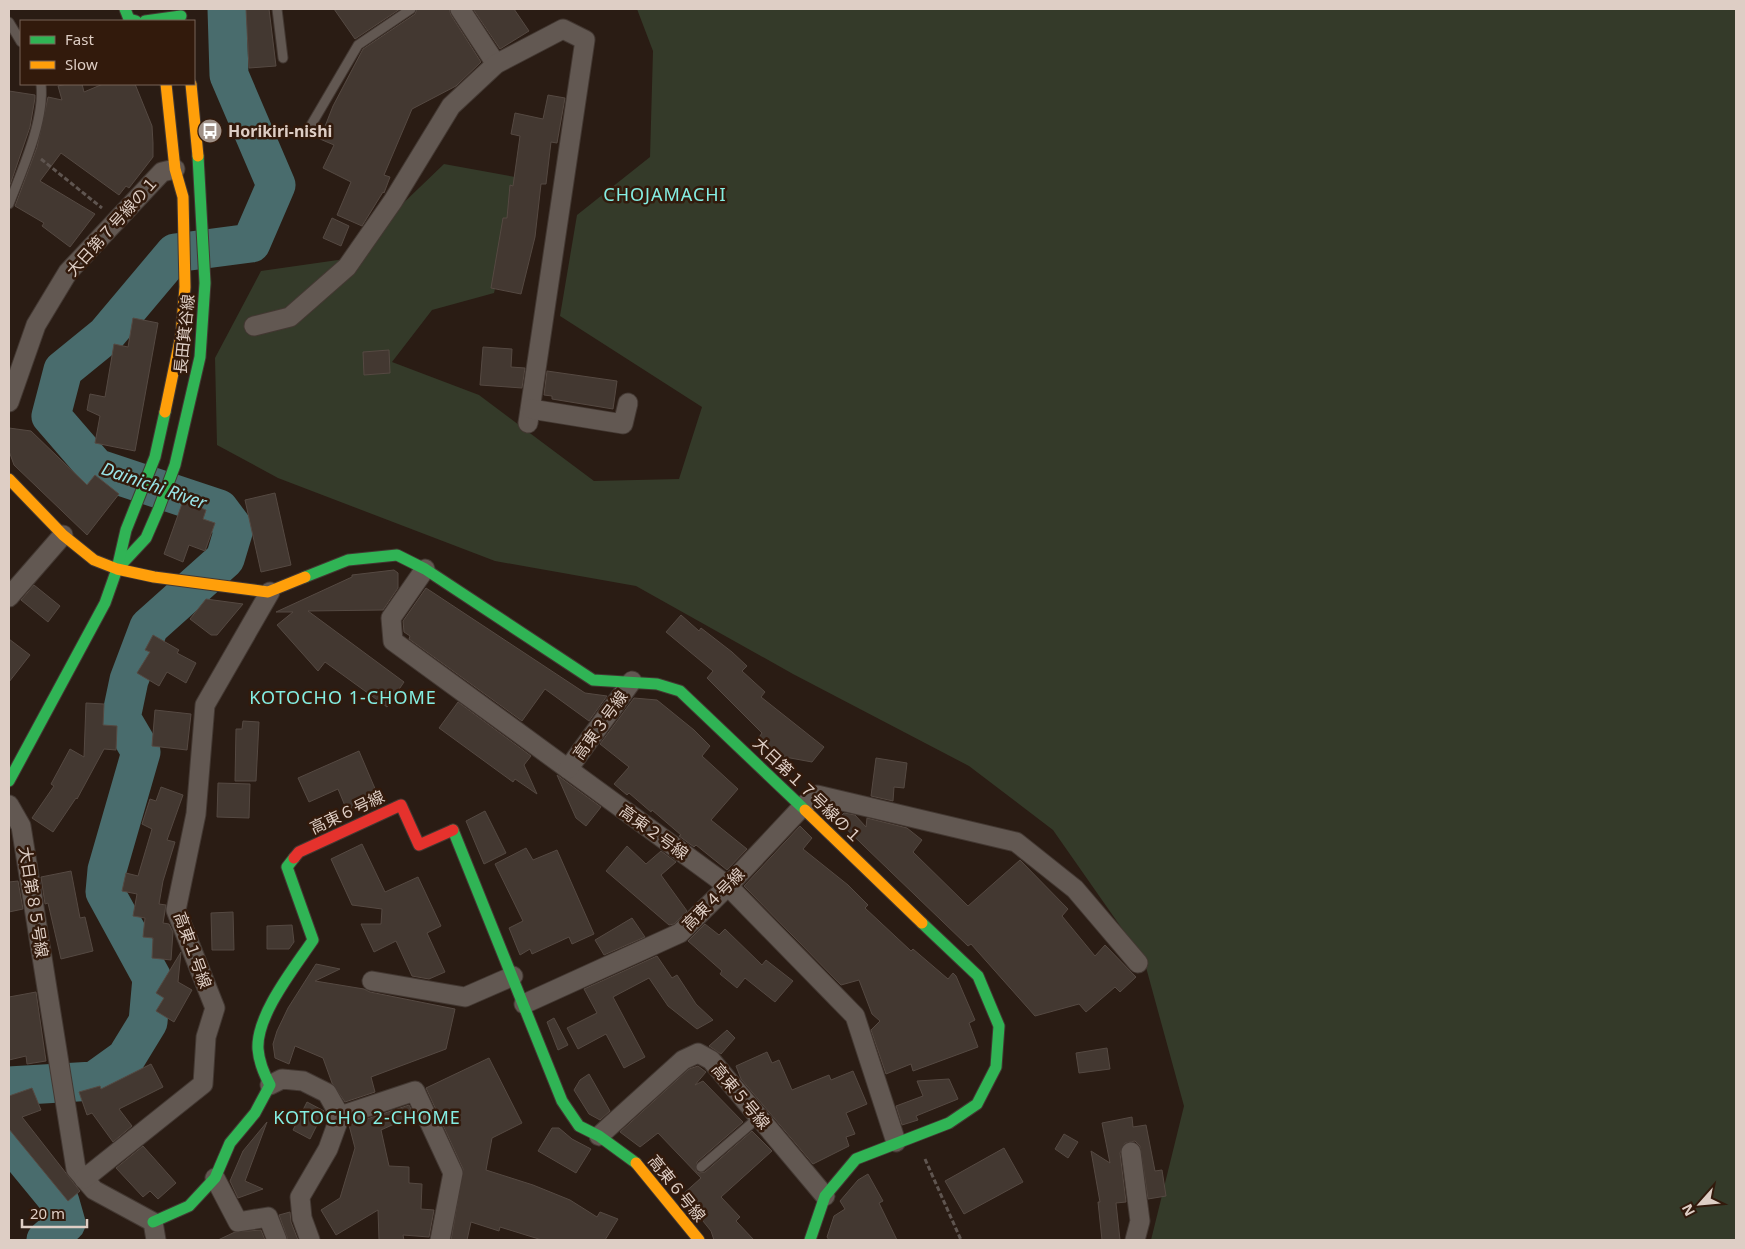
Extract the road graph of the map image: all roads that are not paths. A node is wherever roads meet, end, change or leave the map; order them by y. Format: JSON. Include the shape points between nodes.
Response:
{"nodes":[{"id":1,"x":277,"y":9,"type":"edge"},
{"id":2,"x":411,"y":9,"type":"edge"},
{"id":3,"x":460,"y":9,"type":"edge"},
{"id":4,"x":181,"y":15,"type":"edge"},
{"id":5,"x":161,"y":16,"type":"edge"},
{"id":6,"x":148,"y":20,"type":"edge"},
{"id":7,"x":9,"y":22,"type":"edge"},
{"id":8,"x":20,"y":40,"type":"edge"},
{"id":9,"x":284,"y":58,"type":"dead end"},
{"id":10,"x":496,"y":64,"type":"junction"},
{"id":11,"x":41,"y":85,"type":"edge"},
{"id":12,"x":166,"y":85,"type":"edge"},
{"id":13,"x":191,"y":85,"type":"edge"},
{"id":14,"x":307,"y":132,"type":"dead end"},
{"id":15,"x":176,"y":173,"type":"junction"},
{"id":16,"x":9,"y":204,"type":"edge"},
{"id":17,"x":254,"y":326,"type":"dead end"},
{"id":18,"x":9,"y":402,"type":"edge"},
{"id":19,"x":628,"y":403,"type":"dead end"},
{"id":20,"x":9,"y":479,"type":"edge"},
{"id":21,"x":63,"y":535,"type":"junction"},
{"id":22,"x":117,"y":569,"type":"junction"},
{"id":23,"x":425,"y":569,"type":"junction"},
{"id":24,"x":269,"y":592,"type":"junction"},
{"id":25,"x":9,"y":597,"type":"edge"},
{"id":26,"x":632,"y":681,"type":"junction"},
{"id":27,"x":568,"y":769,"type":"junction"},
{"id":28,"x":9,"y":781,"type":"edge"},
{"id":29,"x":9,"y":805,"type":"edge"},
{"id":30,"x":803,"y":806,"type":"junction"},
{"id":31,"x":728,"y":886,"type":"junction"},
{"id":32,"x":1138,"y":963,"type":"dead end"},
{"id":33,"x":513,"y":976,"type":"junction"},
{"id":34,"x":372,"y":981,"type":"dead end"},
{"id":35,"x":524,"y":1004,"type":"junction"},
{"id":36,"x":270,"y":1085,"type":"junction"},
{"id":37,"x":340,"y":1116,"type":"junction"},
{"id":38,"x":759,"y":1117,"type":"junction"},
{"id":39,"x":599,"y":1136,"type":"junction"},
{"id":40,"x":896,"y":1142,"type":"junction"},
{"id":41,"x":1131,"y":1152,"type":"dead end"},
{"id":42,"x":701,"y":1167,"type":"dead end"},
{"id":43,"x":80,"y":1170,"type":"junction"},
{"id":44,"x":214,"y":1178,"type":"junction"},
{"id":45,"x":825,"y":1196,"type":"junction"},
{"id":46,"x":155,"y":1231,"type":"edge"},
{"id":47,"x":277,"y":1240,"type":"edge"},
{"id":48,"x":310,"y":1240,"type":"edge"},
{"id":49,"x":440,"y":1240,"type":"edge"},
{"id":50,"x":699,"y":1240,"type":"edge"},
{"id":51,"x":810,"y":1240,"type":"edge"},
{"id":52,"x":1135,"y":1240,"type":"edge"}],
"edges":[{"from":1,"to":9,"type":"lane"},
{"from":2,"to":14,"type":"lane","via":[[358,45]]},
{"from":3,"to":10,"type":"street"},
{"from":4,"to":5,"type":"street"},
{"from":5,"to":6,"type":"street"},
{"from":7,"to":8,"type":"lane"},
{"from":10,"to":17,"type":"street","via":[[451,106],[393,201],[347,268],[290,317]]},
{"from":10,"to":19,"type":"street","via":[[563,29],[585,40],[530,416],[623,424]]},
{"from":11,"to":16,"type":"lane","via":[[33,139]]},
{"from":12,"to":15,"type":"street","name":"長田箕谷線"},
{"from":13,"to":22,"type":"street","name":"長田箕谷線","via":[[205,284],[200,357],[175,465],[159,508],[146,538]]},
{"from":15,"to":18,"type":"street","name":"大日第７号線の１","via":[[162,172],[68,272],[36,325]]},
{"from":15,"to":22,"type":"street","name":"長田箕谷線","via":[[183,197],[185,287],[181,335],[155,458],[126,530]]},
{"from":20,"to":21,"type":"street"},
{"from":21,"to":22,"type":"street","via":[[94,560]]},
{"from":21,"to":25,"type":"street"},
{"from":22,"to":24,"type":"street"},
{"from":22,"to":28,"type":"street","name":"長田箕谷線","via":[[98,618]]},
{"from":23,"to":24,"type":"street","name":"大日第１７号線の１","via":[[397,556],[348,560]]},
{"from":23,"to":26,"type":"street","name":"大日第１７号線の１","via":[[593,680]]},
{"from":23,"to":27,"type":"street","name":"高東２号線","via":[[391,618],[393,641]]},
{"from":24,"to":43,"type":"street","name":"高東１号線","via":[[205,705],[196,814],[176,910],[215,1008],[206,1037],[203,1084]]},
{"from":26,"to":27,"type":"street","name":"高東３号線"},
{"from":26,"to":30,"type":"street","name":"大日第１７号線の１","via":[[680,691]]},
{"from":27,"to":31,"type":"street","name":"高東２号線"},
{"from":29,"to":43,"type":"street","name":"大日第８５号線","via":[[21,826]]},
{"from":30,"to":31,"type":"street","name":"高東４号線"},
{"from":30,"to":32,"type":"street","via":[[817,795],[1016,842],[1075,889]]},
{"from":30,"to":40,"type":"street","name":"大日第１７号線の１","via":[[978,976],[999,1026],[996,1067],[977,1104],[949,1123]]},
{"from":31,"to":35,"type":"street","name":"高東４号線","via":[[680,933]]},
{"from":31,"to":40,"type":"street","name":"高東２号線","via":[[855,1016]]},
{"from":33,"to":34,"type":"street","via":[[465,997]]},
{"from":33,"to":35,"type":"street","name":"高東６号線"},
{"from":33,"to":36,"type":"street","name":"高東６号線","via":[[454,829],[420,845],[401,805],[298,852],[287,867],[313,940],[275,1003],[259,1038],[262,1068]]},
{"from":35,"to":39,"type":"street","name":"高東６号線","via":[[562,1101],[579,1126]]},
{"from":36,"to":37,"type":"street","via":[[282,1079],[302,1081],[328,1093]]},
{"from":36,"to":44,"type":"street","via":[[255,1113],[230,1142]]},
{"from":37,"to":48,"type":"street","via":[[328,1149],[300,1197],[302,1218]]},
{"from":37,"to":49,"type":"street","via":[[415,1091],[453,1173]]},
{"from":38,"to":39,"type":"street","name":"高東５号線","via":[[711,1060],[698,1053],[683,1060]]},
{"from":38,"to":42,"type":"lane"},
{"from":38,"to":45,"type":"street","name":"高東５号線"},
{"from":39,"to":50,"type":"street","name":"高東６号線","via":[[636,1163]]},
{"from":40,"to":45,"type":"street","name":"大日第１７号線の１","via":[[856,1159]]},
{"from":41,"to":52,"type":"street","via":[[1140,1221]]},
{"from":43,"to":46,"type":"street","via":[[94,1190]]},
{"from":44,"to":46,"type":"street","via":[[189,1206]]},
{"from":44,"to":47,"type":"street","via":[[238,1222],[268,1217]]},
{"from":45,"to":51,"type":"street","name":"大日第１７号線の１"}]}
